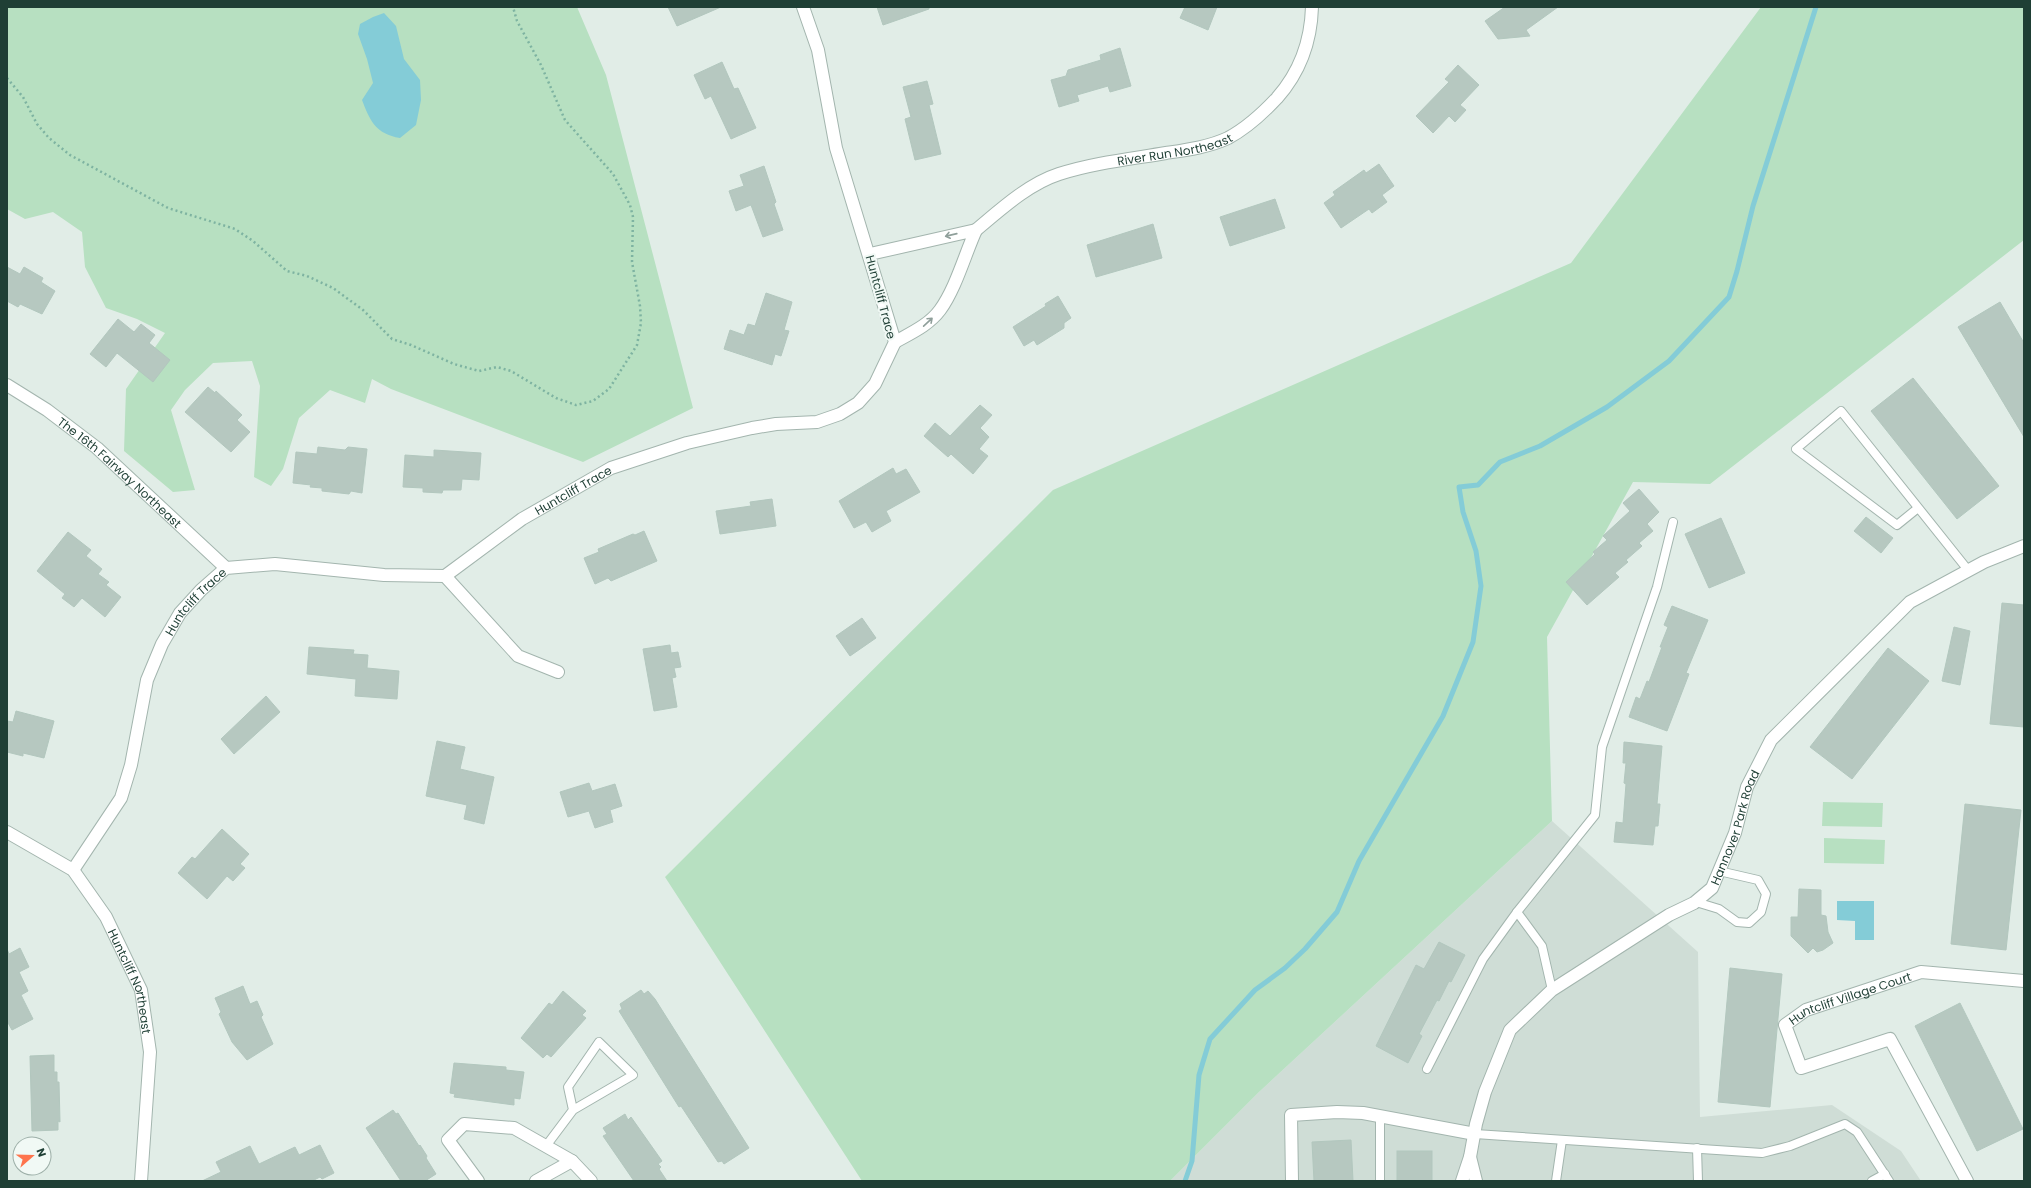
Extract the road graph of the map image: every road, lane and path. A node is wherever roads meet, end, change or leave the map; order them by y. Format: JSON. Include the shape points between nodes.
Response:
{"nodes":[{"id":1,"x":513,"y":7,"type":"edge"},
{"id":2,"x":803,"y":7,"type":"edge"},
{"id":3,"x":1312,"y":7,"type":"edge"},
{"id":4,"x":7,"y":78,"type":"edge"},
{"id":5,"x":976,"y":230,"type":"junction"},
{"id":6,"x":870,"y":254,"type":"junction"},
{"id":7,"x":895,"y":342,"type":"junction"},
{"id":8,"x":7,"y":384,"type":"edge"},
{"id":9,"x":1918,"y":508,"type":"junction"},
{"id":10,"x":1674,"y":522,"type":"dead end"},
{"id":11,"x":2024,"y":546,"type":"edge"},
{"id":12,"x":226,"y":568,"type":"junction"},
{"id":13,"x":1968,"y":570,"type":"junction"},
{"id":14,"x":445,"y":576,"type":"junction"},
{"id":15,"x":558,"y":672,"type":"dead end"},
{"id":16,"x":7,"y":832,"type":"edge"},
{"id":17,"x":73,"y":870,"type":"junction"},
{"id":18,"x":1719,"y":871,"type":"junction"},
{"id":19,"x":1696,"y":902,"type":"junction"},
{"id":20,"x":1517,"y":912,"type":"junction"},
{"id":21,"x":2024,"y":981,"type":"edge"},
{"id":22,"x":1552,"y":990,"type":"junction"},
{"id":23,"x":1427,"y":1069,"type":"dead end"},
{"id":24,"x":573,"y":1110,"type":"junction"},
{"id":25,"x":1380,"y":1116,"type":"junction"},
{"id":26,"x":1475,"y":1134,"type":"junction"},
{"id":27,"x":1562,"y":1140,"type":"junction"},
{"id":28,"x":546,"y":1146,"type":"junction"},
{"id":29,"x":1697,"y":1148,"type":"junction"},
{"id":30,"x":1470,"y":1157,"type":"junction"},
{"id":31,"x":572,"y":1161,"type":"junction"},
{"id":32,"x":1887,"y":1178,"type":"edge"},
{"id":33,"x":141,"y":1181,"type":"edge"},
{"id":34,"x":478,"y":1181,"type":"edge"},
{"id":35,"x":536,"y":1181,"type":"edge"},
{"id":36,"x":591,"y":1181,"type":"edge"},
{"id":37,"x":1292,"y":1181,"type":"edge"},
{"id":38,"x":1380,"y":1181,"type":"edge"},
{"id":39,"x":1462,"y":1181,"type":"edge"},
{"id":40,"x":1476,"y":1181,"type":"edge"},
{"id":41,"x":1556,"y":1181,"type":"edge"},
{"id":42,"x":1698,"y":1181,"type":"edge"},
{"id":43,"x":1872,"y":1181,"type":"edge"},
{"id":44,"x":1967,"y":1181,"type":"edge"}],
"edges":[{"from":1,"to":4,"type":"path","via":[[517,21],[541,65],[565,120],[613,174],[630,205],[633,217],[632,262],[641,323],[637,345],[609,389],[593,401],[576,405],[556,398],[511,371],[497,367],[479,371],[454,364],[392,339],[363,310],[333,288],[307,276],[287,271],[235,228],[168,208],[70,155],[41,129],[23,97]]},
{"from":2,"to":6,"type":"street","name":"Huntcliff Trace","via":[[818,50],[836,148]]},
{"from":3,"to":5,"type":"street","name":"River Run Northeast","via":[[1311,27],[1303,58],[1288,86],[1260,117],[1227,138],[1195,149],[1086,167],[1056,175],[1016,196]]},
{"from":5,"to":6,"type":"street","name":"River Run Northeast","one_way":true},
{"from":7,"to":5,"type":"street","name":"River Run Northeast","one_way":true,"via":[[922,327],[940,310]]},
{"from":6,"to":7,"type":"street","name":"Huntcliff Trace"},
{"from":7,"to":14,"type":"street","name":"Huntcliff Trace","via":[[875,384],[858,403],[840,414],[817,422],[776,424],[716,436],[611,468],[522,519]]},
{"from":8,"to":12,"type":"street","name":"The 16th Fairway Northeast","via":[[97,448]]},
{"from":9,"to":9,"type":"lane","via":[[1841,411],[1796,449],[1897,525]]},
{"from":9,"to":13,"type":"lane"},
{"from":10,"to":20,"type":"lane","via":[[1657,588],[1602,747],[1595,815]]},
{"from":11,"to":13,"type":"street","name":"Hannover Park Road"},
{"from":12,"to":14,"type":"street","name":"Huntcliff Trace","via":[[275,564],[384,575]]},
{"from":12,"to":17,"type":"street","name":"Huntcliff Trace","via":[[180,613],[162,644],[147,680],[131,765],[121,798]]},
{"from":13,"to":18,"type":"street","name":"Hannover Park Road","via":[[1910,602],[1771,740],[1747,787],[1735,833]]},
{"from":14,"to":15,"type":"street","via":[[518,656]]},
{"from":16,"to":17,"type":"street","name":"Huntcliff Northeast"},
{"from":17,"to":33,"type":"street","name":"Huntcliff Northeast","via":[[106,917],[141,990],[150,1052]]},
{"from":18,"to":19,"type":"street","name":"Hannover Park Road","via":[[1712,888]]},
{"from":18,"to":19,"type":"lane","via":[[1758,880],[1766,894],[1761,912],[1749,924],[1737,922],[1719,909]]},
{"from":19,"to":22,"type":"street","name":"Hannover Park Road","via":[[1669,915]]},
{"from":20,"to":22,"type":"lane","via":[[1542,946]]},
{"from":20,"to":23,"type":"lane","via":[[1483,959]]},
{"from":21,"to":44,"type":"street","name":"Huntcliff Village Court","via":[[1921,972],[1806,1010],[1785,1025],[1801,1068],[1890,1039]]},
{"from":22,"to":26,"type":"street","name":"Hannover Park Road","via":[[1510,1030],[1485,1092]]},
{"from":24,"to":24,"type":"lane","via":[[568,1087],[599,1042],[633,1075]]},
{"from":24,"to":28,"type":"lane"},
{"from":25,"to":26,"type":"street"},
{"from":25,"to":37,"type":"street","via":[[1336,1112],[1291,1115]]},
{"from":25,"to":38,"type":"lane"},
{"from":26,"to":27,"type":"lane"},
{"from":26,"to":30,"type":"street","name":"Hannover Park Road"},
{"from":27,"to":29,"type":"lane"},
{"from":27,"to":41,"type":"lane"},
{"from":28,"to":31,"type":"street"},
{"from":28,"to":34,"type":"street","via":[[514,1128],[464,1124],[448,1140]]},
{"from":29,"to":32,"type":"lane","via":[[1762,1153],[1790,1146],[1845,1124],[1857,1132]]},
{"from":29,"to":42,"type":"lane"},
{"from":30,"to":39,"type":"street","name":"Hannover Park Road"},
{"from":30,"to":40,"type":"street","name":"Hannover Park Road"},
{"from":31,"to":35,"type":"street"},
{"from":31,"to":36,"type":"street"},
{"from":32,"to":43,"type":"lane"}]}
